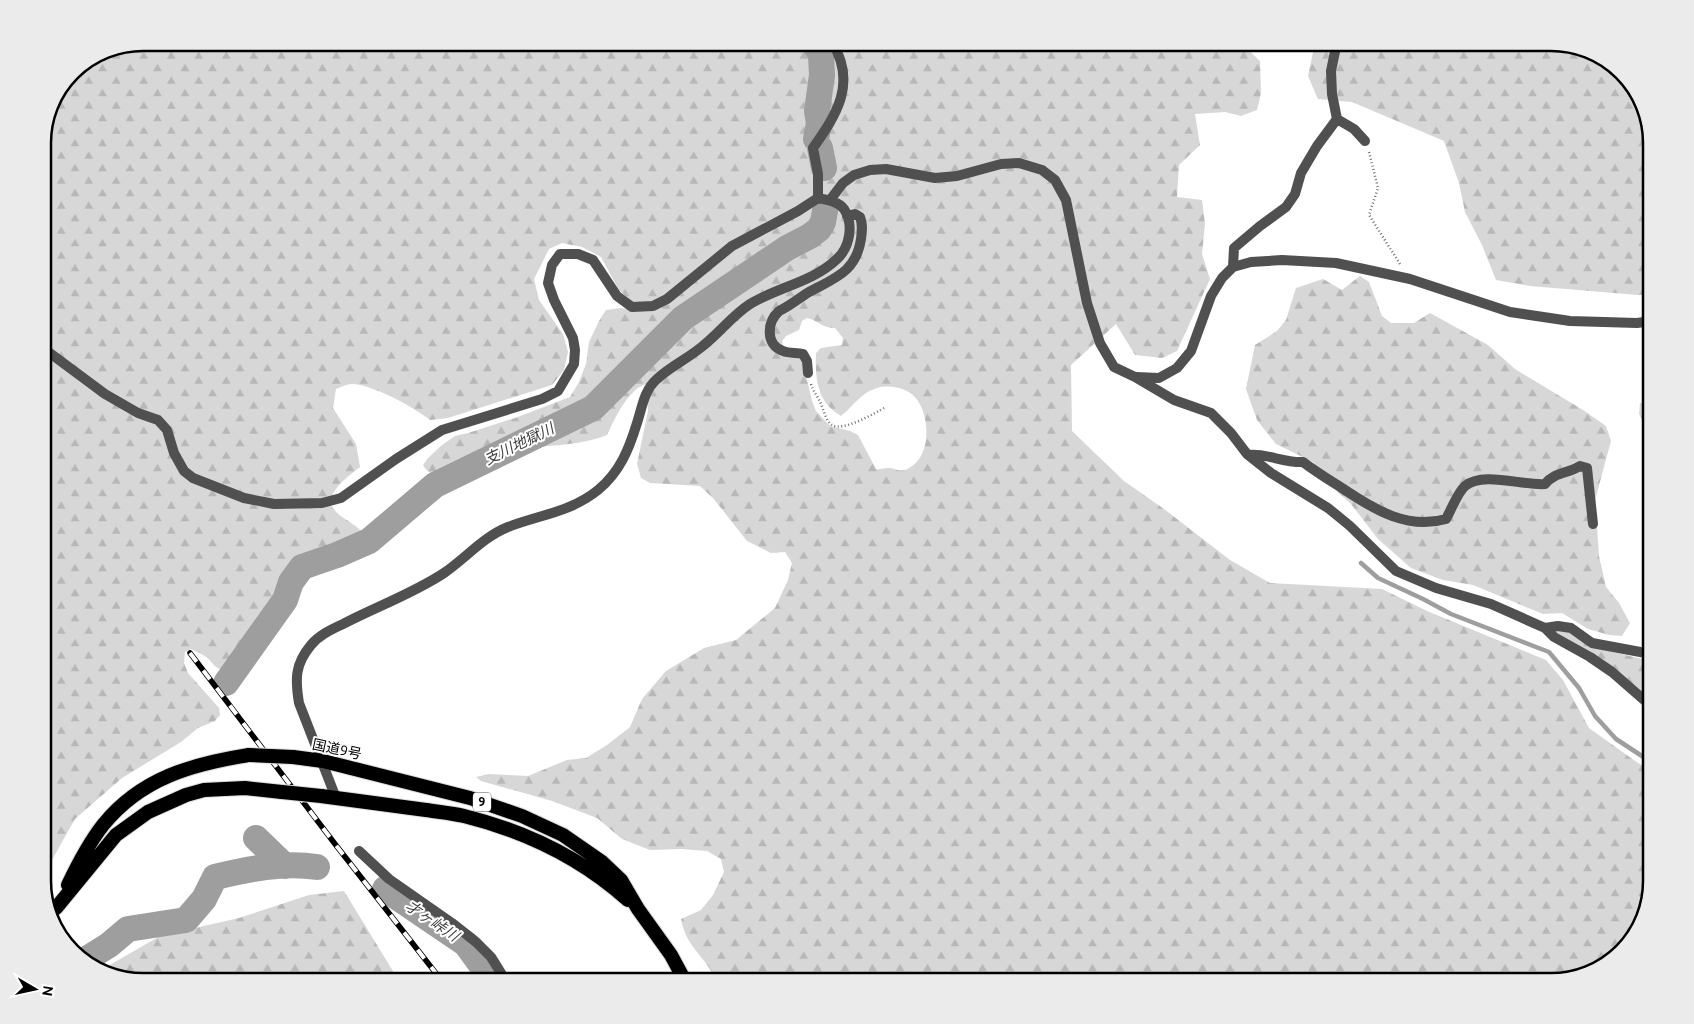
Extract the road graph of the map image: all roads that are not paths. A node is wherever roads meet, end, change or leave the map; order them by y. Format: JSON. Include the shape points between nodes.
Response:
{"nodes":[{"id":1,"x":837,"y":51,"type":"edge"},
{"id":2,"x":1335,"y":51,"type":"edge"},
{"id":3,"x":1337,"y":120,"type":"junction"},
{"id":4,"x":1365,"y":141,"type":"road end"},
{"id":5,"x":818,"y":198,"type":"junction"},
{"id":6,"x":830,"y":200,"type":"junction"},
{"id":7,"x":847,"y":216,"type":"junction"},
{"id":8,"x":1233,"y":267,"type":"junction"},
{"id":9,"x":1643,"y":323,"type":"edge"},
{"id":10,"x":51,"y":354,"type":"edge"},
{"id":11,"x":808,"y":373,"type":"road end"},
{"id":12,"x":1135,"y":377,"type":"junction"},
{"id":13,"x":1249,"y":456,"type":"junction"},
{"id":14,"x":1593,"y":524,"type":"dead end"},
{"id":15,"x":1545,"y":628,"type":"junction"},
{"id":16,"x":1643,"y":653,"type":"edge"},
{"id":17,"x":1643,"y":698,"type":"edge"},
{"id":18,"x":323,"y":761,"type":"junction"},
{"id":19,"x":336,"y":798,"type":"junction"},
{"id":20,"x":359,"y":851,"type":"dead end"},
{"id":21,"x":56,"y":909,"type":"edge"},
{"id":22,"x":638,"y":909,"type":"junction"},
{"id":23,"x":56,"y":910,"type":"edge"},
{"id":24,"x":501,"y":973,"type":"edge"},
{"id":25,"x":680,"y":973,"type":"edge"}],
"edges":[{"from":1,"to":5,"type":"street","via":[[844,70],[840,103],[813,148]]},
{"from":2,"to":3,"type":"street","via":[[1331,71]]},
{"from":3,"to":4,"type":"street","via":[[1354,129]]},
{"from":3,"to":8,"type":"street","via":[[1317,146],[1286,207],[1234,248]]},
{"from":5,"to":6,"type":"street"},
{"from":5,"to":10,"type":"street","via":[[732,246],[667,299],[653,306],[632,307],[617,296],[593,260],[578,254],[560,254],[552,265],[548,283],[573,338],[575,350],[574,364],[558,391],[542,400],[442,430],[341,498],[322,503],[274,504],[251,500],[193,478],[184,471],[167,430],[158,420],[138,413],[105,394]]},
{"from":6,"to":7,"type":"street","via":[[845,210]]},
{"from":6,"to":12,"type":"street","via":[[843,182],[870,170],[935,178],[1019,162],[1042,170],[1055,180],[1066,200],[1087,302],[1100,344],[1114,367]]},
{"from":7,"to":11,"type":"street","via":[[860,216],[862,223],[860,247],[854,262],[848,270],[779,311],[770,323],[773,343],[782,351],[803,354]]},
{"from":7,"to":18,"type":"street","via":[[849,235],[844,251],[836,260],[814,275],[750,304],[704,346],[656,380],[644,397],[624,459],[600,489],[564,510],[488,537],[444,573],[325,633],[312,643],[299,662],[297,690],[299,703]]},
{"from":8,"to":9,"type":"street","via":[[1282,260],[1336,263],[1410,279],[1510,312],[1570,321]]},
{"from":8,"to":12,"type":"street","via":[[1211,296],[1191,350],[1176,368],[1159,378]]},
{"from":12,"to":13,"type":"street","via":[[1174,400],[1211,412]]},
{"from":13,"to":14,"type":"street","via":[[1258,454],[1303,462],[1371,508],[1417,522],[1446,519],[1466,486],[1482,479],[1545,484],[1551,477],[1580,466],[1587,468]]},
{"from":13,"to":15,"type":"street","via":[[1328,508],[1396,571],[1436,588],[1491,604]]},
{"from":15,"to":16,"type":"street","via":[[1570,628],[1592,643]]},
{"from":15,"to":17,"type":"street","via":[[1554,637],[1612,672]]},
{"from":18,"to":19,"type":"street"},
{"from":18,"to":21,"type":"highway","name":"国道9号","number":"9","bridge":true,"via":[[249,755],[202,763],[141,790],[103,825],[85,851]]},
{"from":18,"to":22,"type":"highway","name":"国道9号","number":"9","via":[[470,798],[522,816],[563,836],[602,862],[621,880]]},
{"from":19,"to":22,"type":"highway","name":"国道9号","number":"9","via":[[463,815],[523,834],[574,860]]},
{"from":19,"to":23,"type":"highway","name":"国道9号","number":"9","bridge":true,"via":[[245,788],[204,790],[186,795],[148,812],[116,835]]},
{"from":20,"to":24,"type":"street","via":[[389,880],[476,942]]},
{"from":22,"to":25,"type":"highway","name":"国道9号","number":"9"}]}
